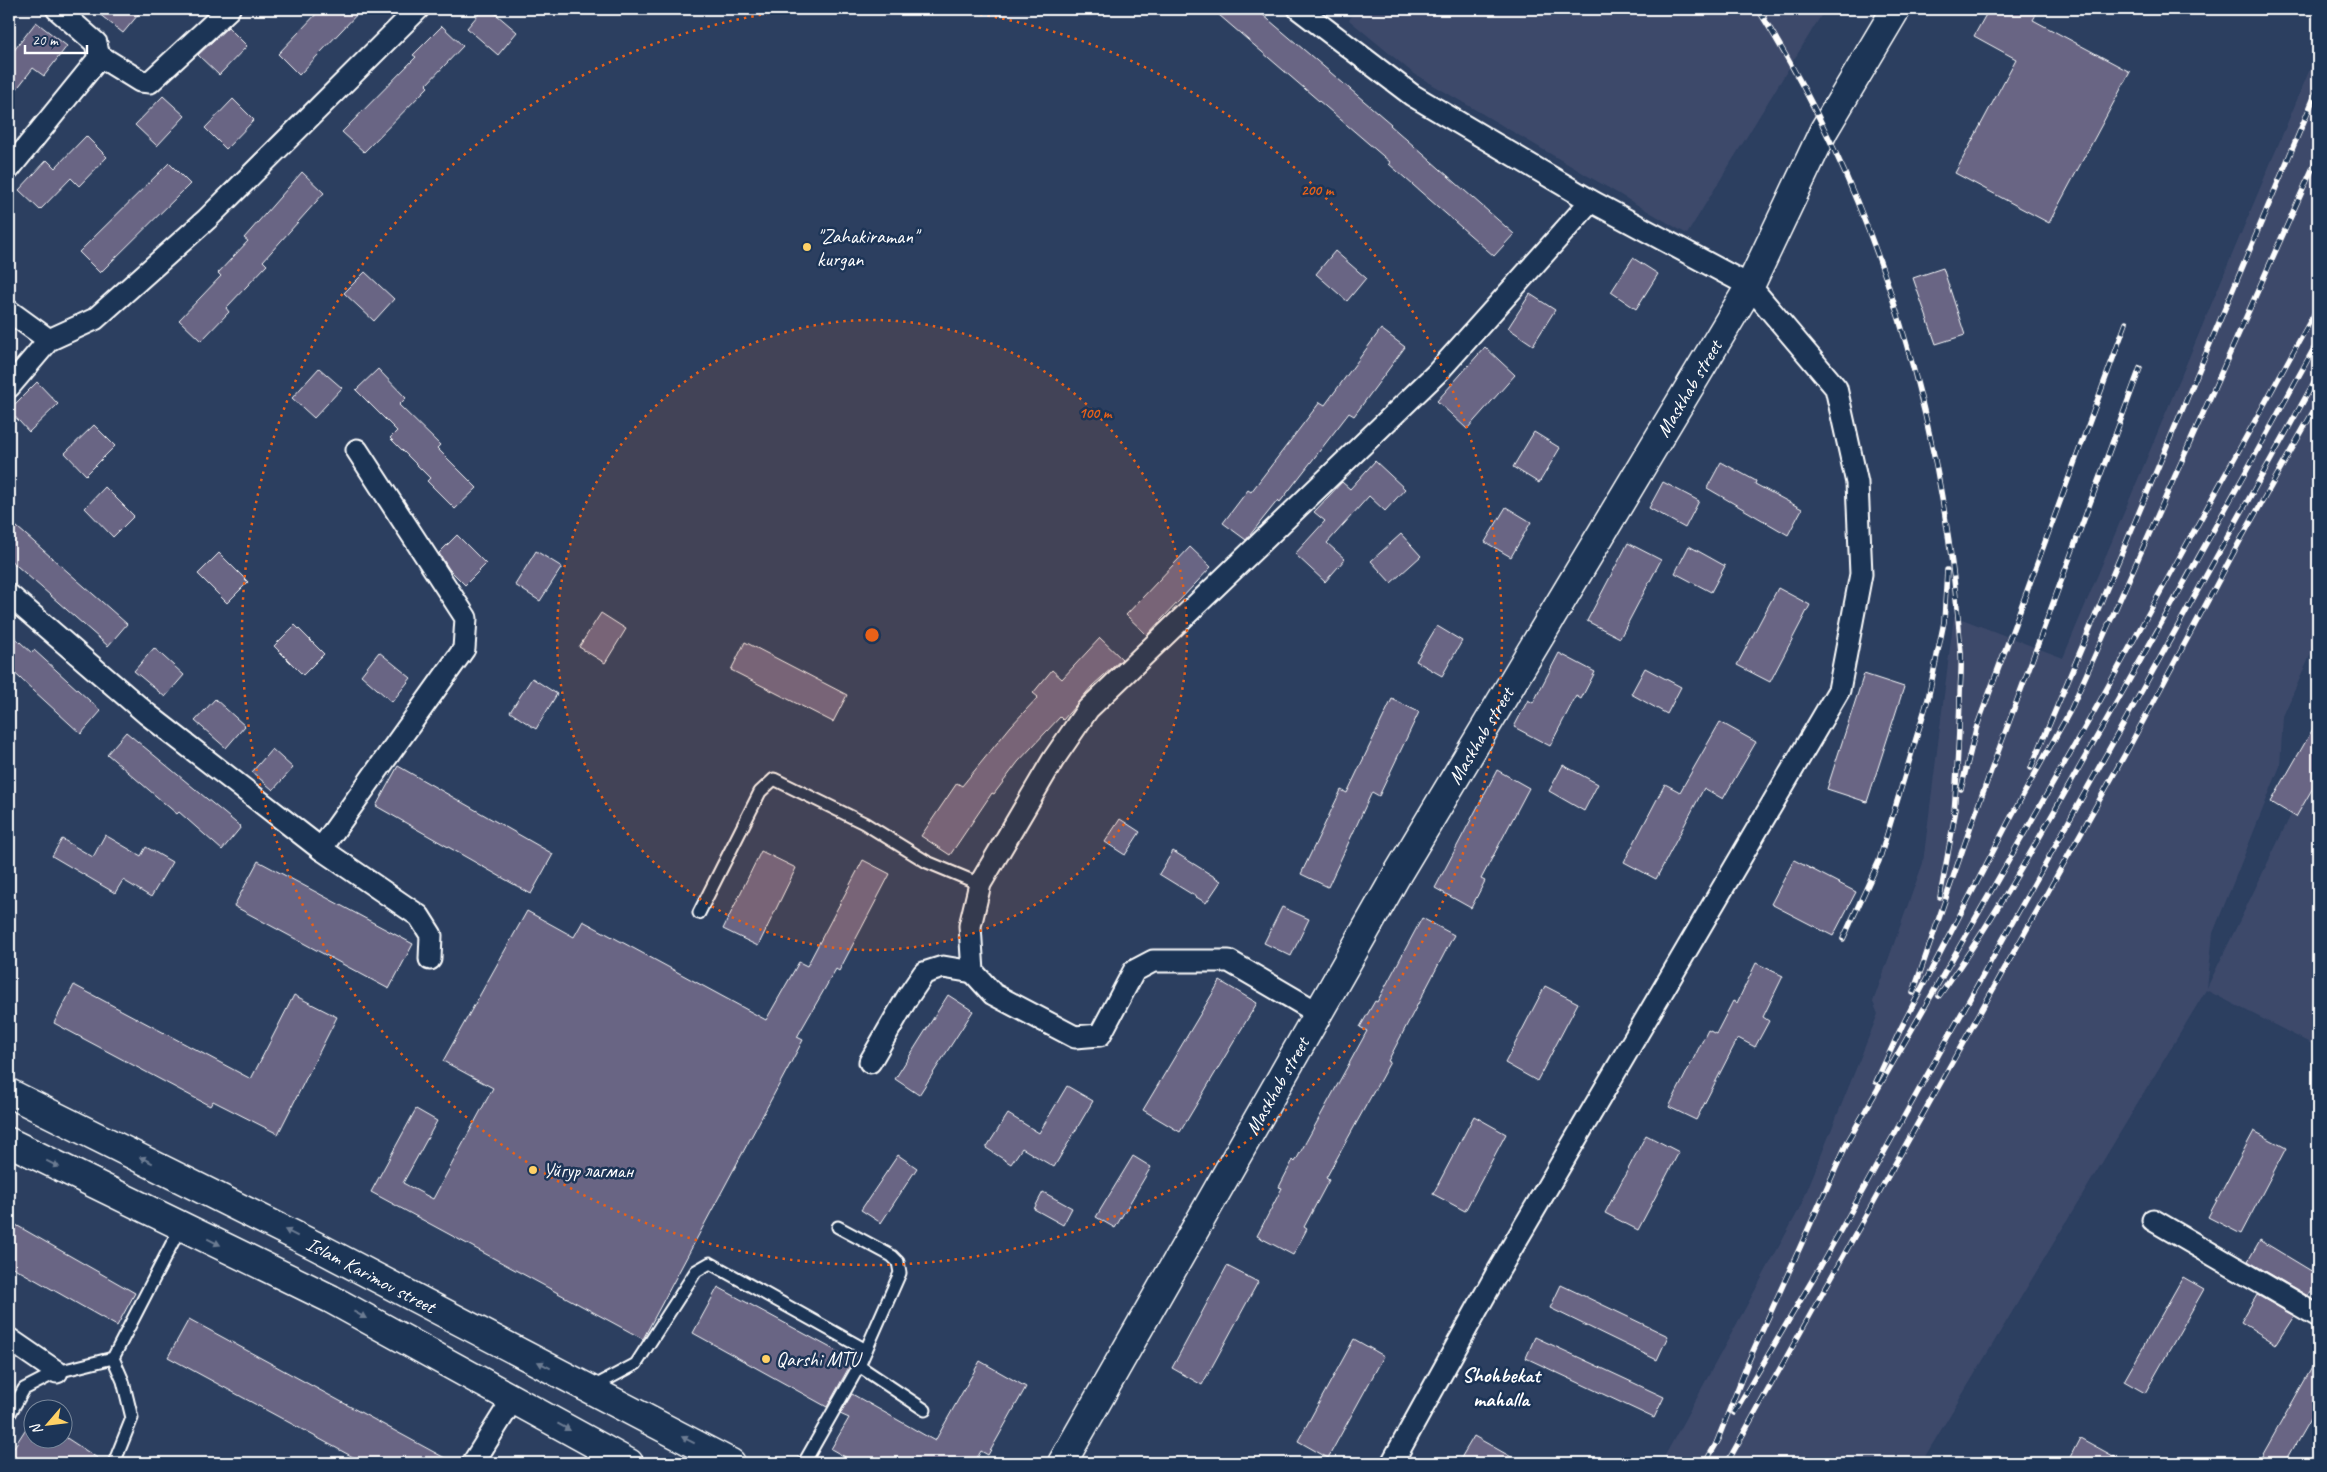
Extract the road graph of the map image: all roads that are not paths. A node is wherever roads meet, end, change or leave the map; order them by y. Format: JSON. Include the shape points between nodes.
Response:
{"nodes":[{"id":1,"x":57,"y":9,"type":"edge"},
{"id":2,"x":229,"y":9,"type":"edge"},
{"id":3,"x":418,"y":9,"type":"edge"},
{"id":4,"x":1299,"y":9,"type":"edge"},
{"id":5,"x":1896,"y":9,"type":"edge"},
{"id":6,"x":98,"y":55,"type":"junction"},
{"id":7,"x":9,"y":169,"type":"edge"},
{"id":8,"x":1591,"y":201,"type":"junction"},
{"id":9,"x":1750,"y":286,"type":"junction"},
{"id":10,"x":9,"y":311,"type":"edge"},
{"id":11,"x":49,"y":340,"type":"junction"},
{"id":12,"x":9,"y":387,"type":"edge"},
{"id":13,"x":357,"y":450,"type":"dead end"},
{"id":14,"x":9,"y":595,"type":"edge"},
{"id":15,"x":321,"y":849,"type":"junction"},
{"id":16,"x":980,"y":884,"type":"junction"},
{"id":17,"x":699,"y":913,"type":"dead end"},
{"id":18,"x":430,"y":958,"type":"dead end"},
{"id":19,"x":973,"y":972,"type":"junction"},
{"id":20,"x":1318,"y":1013,"type":"junction"},
{"id":21,"x":870,"y":1062,"type":"dead end"},
{"id":22,"x":9,"y":1093,"type":"edge"},
{"id":23,"x":9,"y":1142,"type":"edge"},
{"id":24,"x":2153,"y":1220,"type":"dead end"},
{"id":25,"x":181,"y":1226,"type":"junction"},
{"id":26,"x":838,"y":1227,"type":"dead end"},
{"id":27,"x":2318,"y":1316,"type":"edge"},
{"id":28,"x":9,"y":1340,"type":"edge"},
{"id":29,"x":866,"y":1350,"type":"junction"},
{"id":30,"x":113,"y":1358,"type":"junction"},
{"id":31,"x":859,"y":1366,"type":"junction"},
{"id":32,"x":57,"y":1372,"type":"junction"},
{"id":33,"x":590,"y":1389,"type":"junction"},
{"id":34,"x":513,"y":1399,"type":"junction"},
{"id":35,"x":925,"y":1410,"type":"dead end"},
{"id":36,"x":9,"y":1415,"type":"edge"},
{"id":37,"x":114,"y":1463,"type":"edge"},
{"id":38,"x":473,"y":1463,"type":"edge"},
{"id":39,"x":630,"y":1463,"type":"edge"},
{"id":40,"x":731,"y":1463,"type":"edge"},
{"id":41,"x":804,"y":1463,"type":"edge"},
{"id":42,"x":1062,"y":1463,"type":"edge"},
{"id":43,"x":1392,"y":1463,"type":"edge"}],
"edges":[{"from":1,"to":6,"type":"street","via":[[96,43]]},
{"from":2,"to":6,"type":"street","via":[[150,82],[140,81]]},
{"from":3,"to":11,"type":"street","via":[[179,244],[95,319]]},
{"from":4,"to":8,"type":"street","via":[[1412,95]]},
{"from":5,"to":9,"type":"main road","name":"Maskhab street","via":[[1824,130]]},
{"from":6,"to":7,"type":"street","via":[[84,78]]},
{"from":8,"to":9,"type":"street"},
{"from":8,"to":16,"type":"street","via":[[1438,373],[1088,709],[1053,760]]},
{"from":9,"to":20,"type":"main road","name":"Maskhab street","via":[[1403,864]]},
{"from":9,"to":43,"type":"street","via":[[1836,388],[1857,483],[1862,574],[1839,690],[1498,1273]]},
{"from":10,"to":11,"type":"street"},
{"from":11,"to":12,"type":"street"},
{"from":13,"to":15,"type":"street","via":[[466,618],[464,649]]},
{"from":14,"to":15,"type":"street","via":[[147,714]]},
{"from":15,"to":18,"type":"street","via":[[419,916],[431,935]]},
{"from":16,"to":17,"type":"lane","via":[[926,862],[864,823],[774,779],[760,792]]},
{"from":16,"to":19,"type":"street","via":[[970,926]]},
{"from":19,"to":20,"type":"street","via":[[992,994],[1075,1037],[1100,1035],[1134,972],[1153,961],[1229,961]]},
{"from":19,"to":21,"type":"street","via":[[943,967],[924,974]]},
{"from":20,"to":42,"type":"main road","name":"Maskhab street"},
{"from":33,"to":22,"type":"main road","name":"Islam Karimov street","one_way":true,"via":[[316,1246]]},
{"from":23,"to":25,"type":"main road","name":"Islam Karimov street","one_way":true},
{"from":24,"to":27,"type":"street"},
{"from":25,"to":30,"type":"lane"},
{"from":25,"to":34,"type":"main road","name":"Islam Karimov street","one_way":true,"via":[[331,1299]]},
{"from":26,"to":29,"type":"lane","via":[[898,1262],[900,1273]]},
{"from":28,"to":32,"type":"street"},
{"from":29,"to":31,"type":"lane"},
{"from":29,"to":33,"type":"lane","via":[[710,1264],[696,1271],[636,1364]]},
{"from":30,"to":32,"type":"lane"},
{"from":30,"to":37,"type":"lane","via":[[123,1381],[132,1418]]},
{"from":31,"to":35,"type":"lane"},
{"from":31,"to":41,"type":"lane"},
{"from":32,"to":36,"type":"lane","via":[[24,1389]]},
{"from":40,"to":33,"type":"main road","name":"Islam Karimov street","one_way":true},
{"from":34,"to":38,"type":"street"},
{"from":34,"to":39,"type":"main road","name":"Islam Karimov street","one_way":true}]}
